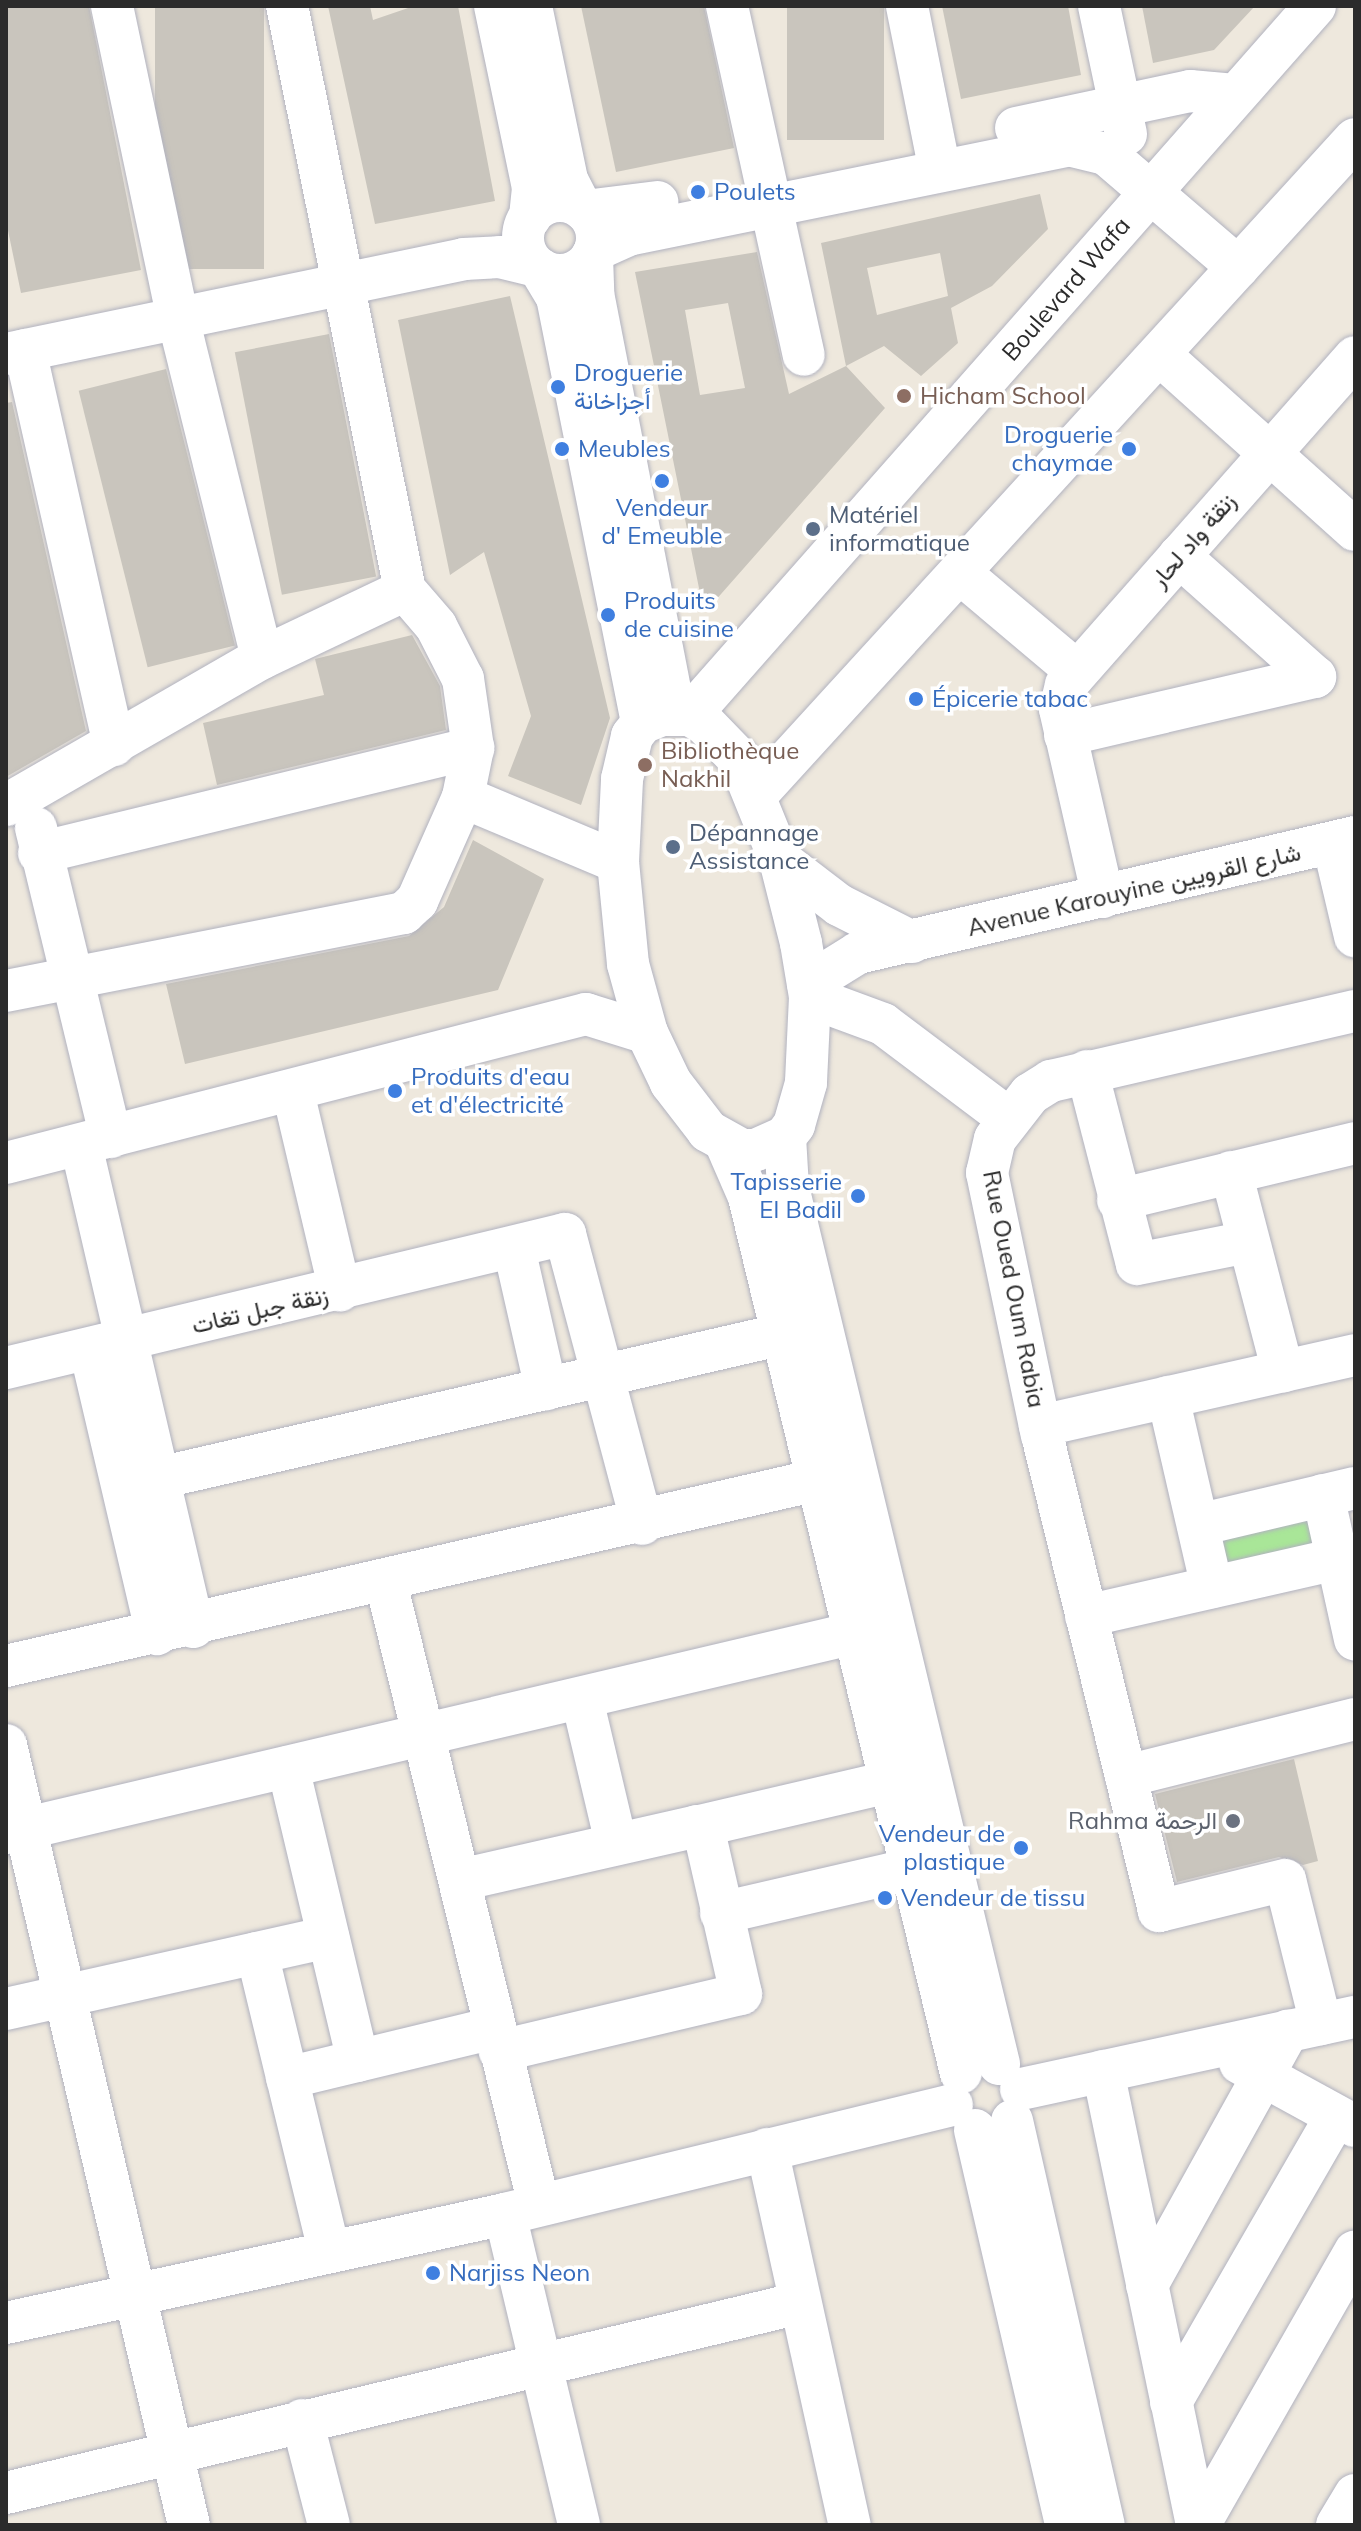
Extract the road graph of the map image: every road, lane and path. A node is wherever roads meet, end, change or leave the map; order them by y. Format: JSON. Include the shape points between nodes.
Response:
{"nodes":[{"id":1,"x":112,"y":6,"type":"edge"},
{"id":2,"x":287,"y":6,"type":"edge"},
{"id":3,"x":495,"y":6,"type":"edge"},
{"id":4,"x":531,"y":6,"type":"edge"},
{"id":5,"x":727,"y":6,"type":"edge"},
{"id":6,"x":907,"y":6,"type":"edge"},
{"id":7,"x":1099,"y":6,"type":"edge"},
{"id":8,"x":1315,"y":6,"type":"edge"},
{"id":9,"x":1235,"y":95,"type":"junction"},
{"id":10,"x":1119,"y":106,"type":"junction"},
{"id":11,"x":1355,"y":139,"type":"edge"},
{"id":12,"x":937,"y":158,"type":"junction"},
{"id":13,"x":1143,"y":183,"type":"junction"},
{"id":14,"x":769,"y":192,"type":"junction"},
{"id":15,"x":528,"y":220,"type":"junction"},
{"id":16,"x":588,"y":231,"type":"junction"},
{"id":17,"x":464,"y":259,"type":"junction"},
{"id":18,"x":538,"y":267,"type":"junction"},
{"id":19,"x":1238,"y":267,"type":"junction"},
{"id":20,"x":343,"y":284,"type":"junction"},
{"id":21,"x":178,"y":318,"type":"junction"},
{"id":22,"x":16,"y":352,"type":"edge"},
{"id":23,"x":804,"y":355,"type":"dead end"},
{"id":24,"x":1160,"y":355,"type":"junction"},
{"id":25,"x":1355,"y":357,"type":"edge"},
{"id":26,"x":1271,"y":450,"type":"junction"},
{"id":27,"x":1355,"y":530,"type":"edge"},
{"id":28,"x":1179,"y":556,"type":"junction"},
{"id":29,"x":960,"y":573,"type":"junction"},
{"id":30,"x":405,"y":590,"type":"junction"},
{"id":31,"x":262,"y":658,"type":"junction"},
{"id":32,"x":1075,"y":670,"type":"junction"},
{"id":33,"x":669,"y":717,"type":"junction"},
{"id":34,"x":1065,"y":735,"type":"junction"},
{"id":35,"x":114,"y":745,"type":"junction"},
{"id":36,"x":473,"y":748,"type":"junction"},
{"id":37,"x":756,"y":795,"type":"junction"},
{"id":38,"x":463,"y":797,"type":"junction"},
{"id":39,"x":18,"y":798,"type":"edge"},
{"id":40,"x":1344,"y":840,"type":"edge"},
{"id":41,"x":39,"y":853,"type":"junction"},
{"id":42,"x":780,"y":860,"type":"junction"},
{"id":43,"x":618,"y":862,"type":"junction"},
{"id":44,"x":1103,"y":897,"type":"junction"},
{"id":45,"x":1355,"y":936,"type":"edge"},
{"id":46,"x":912,"y":942,"type":"junction"},
{"id":47,"x":628,"y":964,"type":"junction"},
{"id":48,"x":71,"y":977,"type":"junction"},
{"id":49,"x":6,"y":991,"type":"edge"},
{"id":50,"x":809,"y":991,"type":"junction"},
{"id":51,"x":1355,"y":1011,"type":"edge"},
{"id":52,"x":586,"y":1014,"type":"junction"},
{"id":53,"x":647,"y":1033,"type":"junction"},
{"id":54,"x":1087,"y":1071,"type":"junction"},
{"id":55,"x":293,"y":1092,"type":"junction"},
{"id":56,"x":1009,"y":1119,"type":"junction"},
{"id":57,"x":785,"y":1137,"type":"junction"},
{"id":58,"x":96,"y":1141,"type":"junction"},
{"id":59,"x":1355,"y":1143,"type":"edge"},
{"id":60,"x":726,"y":1144,"type":"junction"},
{"id":61,"x":6,"y":1163,"type":"edge"},
{"id":62,"x":1231,"y":1172,"type":"junction"},
{"id":63,"x":1118,"y":1200,"type":"junction"},
{"id":64,"x":1248,"y":1242,"type":"junction"},
{"id":65,"x":514,"y":1248,"type":"junction"},
{"id":66,"x":340,"y":1291,"type":"junction"},
{"id":67,"x":783,"y":1334,"type":"junction"},
{"id":68,"x":108,"y":1345,"type":"junction"},
{"id":69,"x":1355,"y":1355,"type":"edge"},
{"id":70,"x":6,"y":1368,"type":"edge"},
{"id":71,"x":1283,"y":1371,"type":"junction"},
{"id":72,"x":603,"y":1378,"type":"junction"},
{"id":73,"x":546,"y":1389,"type":"junction"},
{"id":74,"x":1168,"y":1397,"type":"junction"},
{"id":75,"x":1040,"y":1426,"type":"junction"},
{"id":76,"x":159,"y":1478,"type":"junction"},
{"id":77,"x":817,"y":1480,"type":"junction"},
{"id":78,"x":1339,"y":1491,"type":"edge"},
{"id":79,"x":642,"y":1524,"type":"junction"},
{"id":80,"x":1198,"y":1525,"type":"junction"},
{"id":81,"x":1336,"y":1559,"type":"junction"},
{"id":82,"x":386,"y":1583,"type":"junction"},
{"id":83,"x":1212,"y":1587,"type":"junction"},
{"id":84,"x":1086,"y":1616,"type":"junction"},
{"id":85,"x":175,"y":1630,"type":"junction"},
{"id":86,"x":855,"y":1633,"type":"junction"},
{"id":87,"x":1355,"y":1639,"type":"edge"},
{"id":88,"x":6,"y":1666,"type":"edge"},
{"id":89,"x":582,"y":1699,"type":"junction"},
{"id":90,"x":1355,"y":1719,"type":"edge"},
{"id":91,"x":426,"y":1735,"type":"junction"},
{"id":92,"x":6,"y":1745,"type":"edge"},
{"id":93,"x":288,"y":1767,"type":"junction"},
{"id":94,"x":1126,"y":1776,"type":"junction"},
{"id":95,"x":889,"y":1782,"type":"junction"},
{"id":96,"x":700,"y":1826,"type":"junction"},
{"id":97,"x":16,"y":1831,"type":"edge"},
{"id":98,"x":616,"y":1843,"type":"junction"},
{"id":99,"x":911,"y":1869,"type":"junction"},
{"id":100,"x":460,"y":1880,"type":"junction"},
{"id":101,"x":721,"y":1913,"type":"junction"},
{"id":102,"x":328,"y":1937,"type":"junction"},
{"id":103,"x":257,"y":1953,"type":"junction"},
{"id":104,"x":66,"y":1996,"type":"junction"},
{"id":105,"x":6,"y":2009,"type":"edge"},
{"id":106,"x":1321,"y":2024,"type":"edge"},
{"id":107,"x":497,"y":2039,"type":"junction"},
{"id":108,"x":1213,"y":2048,"type":"junction"},
{"id":109,"x":358,"y":2061,"type":"junction"},
{"id":110,"x":1103,"y":2071,"type":"junction"},
{"id":111,"x":1264,"y":2076,"type":"junction"},
{"id":112,"x":287,"y":2078,"type":"junction"},
{"id":113,"x":986,"y":2097,"type":"junction"},
{"id":114,"x":1346,"y":2121,"type":"edge"},
{"id":115,"x":767,"y":2149,"type":"junction"},
{"id":116,"x":522,"y":2209,"type":"junction"},
{"id":117,"x":329,"y":2250,"type":"junction"},
{"id":118,"x":1355,"y":2251,"type":"edge"},
{"id":119,"x":1147,"y":2285,"type":"junction"},
{"id":120,"x":138,"y":2291,"type":"junction"},
{"id":121,"x":800,"y":2303,"type":"junction"},
{"id":122,"x":6,"y":2323,"type":"edge"},
{"id":123,"x":541,"y":2364,"type":"junction"},
{"id":124,"x":1171,"y":2402,"type":"junction"},
{"id":125,"x":302,"y":2420,"type":"junction"},
{"id":126,"x":173,"y":2452,"type":"junction"},
{"id":127,"x":22,"y":2502,"type":"edge"},
{"id":128,"x":189,"y":2525,"type":"edge"},
{"id":129,"x":329,"y":2525,"type":"edge"},
{"id":130,"x":579,"y":2525,"type":"edge"},
{"id":131,"x":850,"y":2525,"type":"edge"},
{"id":132,"x":1066,"y":2525,"type":"edge"},
{"id":133,"x":1104,"y":2525,"type":"edge"},
{"id":134,"x":1198,"y":2525,"type":"edge"}],
"edges":[{"from":1,"to":21,"type":"street"},
{"from":2,"to":20,"type":"street"},
{"from":3,"to":15,"type":"street","via":[[533,188]]},
{"from":4,"to":16,"type":"street","via":[[567,180]]},
{"from":5,"to":14,"type":"street"},
{"from":6,"to":12,"type":"street"},
{"from":7,"to":10,"type":"street"},
{"from":8,"to":9,"type":"street","name":"Boulevard Wafa"},
{"from":9,"to":10,"type":"street","via":[[1190,91]]},
{"from":9,"to":13,"type":"street","name":"Boulevard Wafa"},
{"from":10,"to":12,"type":"street"},
{"from":10,"to":13,"type":"street"},
{"from":11,"to":19,"type":"street"},
{"from":12,"to":13,"type":"street","via":[[1069,145],[1106,154]]},
{"from":12,"to":14,"type":"street"},
{"from":13,"to":19,"type":"street"},
{"from":13,"to":33,"type":"street","name":"Boulevard Wafa"},
{"from":14,"to":16,"type":"street","via":[[623,210]]},
{"from":14,"to":23,"type":"street"},
{"from":15,"to":16,"type":"street","via":[[553,202]]},
{"from":15,"to":17,"type":"street"},
{"from":15,"to":18,"type":"street","via":[[524,245]]},
{"from":16,"to":18,"type":"street","via":[[569,274]]},
{"from":16,"to":33,"type":"street","via":[[593,293]]},
{"from":17,"to":18,"type":"street","via":[[500,257]]},
{"from":17,"to":20,"type":"street"},
{"from":18,"to":33,"type":"street","via":[[557,297]]},
{"from":19,"to":24,"type":"street"},
{"from":20,"to":21,"type":"street"},
{"from":20,"to":30,"type":"street"},
{"from":21,"to":22,"type":"street"},
{"from":21,"to":31,"type":"street"},
{"from":22,"to":35,"type":"street"},
{"from":24,"to":26,"type":"street"},
{"from":24,"to":29,"type":"street"},
{"from":25,"to":26,"type":"street","name":"زنقة واد لحار"},
{"from":26,"to":27,"type":"street"},
{"from":26,"to":28,"type":"street","name":"زنقة واد لحار"},
{"from":28,"to":32,"type":"street","name":"زنقة واد لحار"},
{"from":28,"to":34,"type":"street","via":[[1313,670],[1313,680]]},
{"from":29,"to":32,"type":"street"},
{"from":29,"to":37,"type":"street"},
{"from":30,"to":31,"type":"street"},
{"from":30,"to":36,"type":"street","via":[[452,652],[463,679]]},
{"from":31,"to":35,"type":"street"},
{"from":32,"to":34,"type":"street","name":"زنقة واد لحار","via":[[1061,696]]},
{"from":33,"to":37,"type":"street","via":[[729,744]]},
{"from":33,"to":43,"type":"street","name":"Boulevard Wafa","via":[[632,736],[622,779]]},
{"from":34,"to":44,"type":"street","name":"زنقة واد لحار"},
{"from":35,"to":39,"type":"street"},
{"from":36,"to":38,"type":"street"},
{"from":36,"to":41,"type":"street"},
{"from":37,"to":42,"type":"street"},
{"from":38,"to":43,"type":"street"},
{"from":38,"to":48,"type":"street","via":[[417,901],[404,913]]},
{"from":39,"to":41,"type":"street"},
{"from":40,"to":44,"type":"street","name":"Avenue Karouyine شارع القرويين"},
{"from":40,"to":45,"type":"street"},
{"from":41,"to":48,"type":"street"},
{"from":42,"to":46,"type":"street","via":[[839,905]]},
{"from":42,"to":50,"type":"street"},
{"from":43,"to":47,"type":"street","name":"Boulevard Wafa"},
{"from":44,"to":46,"type":"street","name":"Avenue Karouyine شارع القرويين"},
{"from":46,"to":50,"type":"street","name":"Avenue Karouyine شارع القرويين","via":[[858,953]]},
{"from":47,"to":52,"type":"street"},
{"from":47,"to":53,"type":"street","name":"Boulevard Wafa"},
{"from":48,"to":49,"type":"street"},
{"from":48,"to":58,"type":"street"},
{"from":50,"to":56,"type":"street","via":[[883,1024]]},
{"from":50,"to":57,"type":"street","via":[[806,1083]]},
{"from":51,"to":54,"type":"street","name":"Rue Oued Oum Rabia"},
{"from":52,"to":53,"type":"street"},
{"from":52,"to":55,"type":"street"},
{"from":53,"to":60,"type":"street","name":"Boulevard Wafa","via":[[687,1106]]},
{"from":54,"to":56,"type":"street","name":"Rue Oued Oum Rabia","via":[[1041,1085]]},
{"from":54,"to":63,"type":"street"},
{"from":55,"to":58,"type":"street"},
{"from":55,"to":66,"type":"street"},
{"from":56,"to":75,"type":"street","name":"Rue Oued Oum Rabia","via":[[989,1152],[987,1173]]},
{"from":57,"to":60,"type":"street","via":[[756,1150]]},
{"from":57,"to":113,"type":"street","via":[[788,1187]]},
{"from":58,"to":61,"type":"street"},
{"from":58,"to":68,"type":"street"},
{"from":59,"to":62,"type":"street"},
{"from":60,"to":67,"type":"street","via":[[749,1197]]},
{"from":62,"to":63,"type":"street"},
{"from":62,"to":64,"type":"street"},
{"from":63,"to":64,"type":"street","via":[[1140,1266]]},
{"from":64,"to":71,"type":"street"},
{"from":65,"to":66,"type":"street","name":"زنقة جبل تغات"},
{"from":65,"to":72,"type":"street","name":"زنقة جبل تغات","via":[[565,1234]]},
{"from":65,"to":73,"type":"street"},
{"from":66,"to":68,"type":"street","name":"زنقة جبل تغات"},
{"from":67,"to":72,"type":"street"},
{"from":67,"to":77,"type":"street"},
{"from":68,"to":70,"type":"street","name":"زنقة جبل تغات"},
{"from":68,"to":76,"type":"street"},
{"from":68,"to":85,"type":"street"},
{"from":69,"to":71,"type":"street"},
{"from":71,"to":74,"type":"street"},
{"from":72,"to":73,"type":"street"},
{"from":72,"to":79,"type":"street"},
{"from":73,"to":76,"type":"street"},
{"from":74,"to":75,"type":"street"},
{"from":74,"to":80,"type":"street"},
{"from":75,"to":84,"type":"street","name":"Rue Oued Oum Rabia"},
{"from":76,"to":85,"type":"street"},
{"from":77,"to":79,"type":"street"},
{"from":77,"to":86,"type":"street"},
{"from":78,"to":80,"type":"street"},
{"from":78,"to":81,"type":"street"},
{"from":79,"to":82,"type":"street"},
{"from":80,"to":83,"type":"street"},
{"from":81,"to":83,"type":"street"},
{"from":81,"to":87,"type":"street"},
{"from":82,"to":85,"type":"street"},
{"from":82,"to":91,"type":"street"},
{"from":83,"to":84,"type":"street"},
{"from":84,"to":94,"type":"street","name":"Rue Oued Oum Rabia"},
{"from":85,"to":88,"type":"street"},
{"from":86,"to":89,"type":"street"},
{"from":86,"to":95,"type":"street"},
{"from":89,"to":91,"type":"street"},
{"from":89,"to":98,"type":"street"},
{"from":90,"to":94,"type":"street"},
{"from":91,"to":93,"type":"street"},
{"from":91,"to":100,"type":"street"},
{"from":92,"to":97,"type":"street"},
{"from":93,"to":97,"type":"street"},
{"from":93,"to":102,"type":"street"},
{"from":94,"to":106,"type":"street","name":"Rue Oued Oum Rabia","via":[[1159,1911],[1285,1880]]},
{"from":95,"to":96,"type":"street"},
{"from":95,"to":99,"type":"street"},
{"from":96,"to":98,"type":"street"},
{"from":96,"to":101,"type":"street"},
{"from":97,"to":104,"type":"street"},
{"from":98,"to":100,"type":"street"},
{"from":99,"to":101,"type":"street"},
{"from":99,"to":113,"type":"street"},
{"from":100,"to":107,"type":"street"},
{"from":101,"to":107,"type":"street","via":[[741,1994]]},
{"from":102,"to":103,"type":"street"},
{"from":102,"to":109,"type":"street"},
{"from":103,"to":104,"type":"street"},
{"from":103,"to":112,"type":"street"},
{"from":104,"to":105,"type":"street"},
{"from":104,"to":120,"type":"street"},
{"from":106,"to":108,"type":"street"},
{"from":106,"to":111,"type":"street"},
{"from":107,"to":109,"type":"street"},
{"from":107,"to":116,"type":"street"},
{"from":108,"to":110,"type":"street"},
{"from":108,"to":111,"type":"street"},
{"from":109,"to":112,"type":"street"},
{"from":110,"to":113,"type":"street"},
{"from":110,"to":119,"type":"street"},
{"from":111,"to":114,"type":"street"},
{"from":111,"to":119,"type":"street"},
{"from":112,"to":117,"type":"street"},
{"from":113,"to":115,"type":"street"},
{"from":113,"to":132,"type":"street"},
{"from":113,"to":133,"type":"street"},
{"from":114,"to":124,"type":"street"},
{"from":115,"to":116,"type":"street"},
{"from":115,"to":121,"type":"street"},
{"from":116,"to":117,"type":"street"},
{"from":116,"to":123,"type":"street"},
{"from":117,"to":120,"type":"street"},
{"from":118,"to":134,"type":"street"},
{"from":119,"to":124,"type":"street"},
{"from":120,"to":122,"type":"street"},
{"from":120,"to":126,"type":"street"},
{"from":121,"to":123,"type":"street"},
{"from":121,"to":131,"type":"street"},
{"from":123,"to":125,"type":"street"},
{"from":123,"to":130,"type":"street"},
{"from":124,"to":134,"type":"street"},
{"from":125,"to":126,"type":"street"},
{"from":125,"to":129,"type":"street"},
{"from":126,"to":127,"type":"street"},
{"from":126,"to":128,"type":"street"}]}
